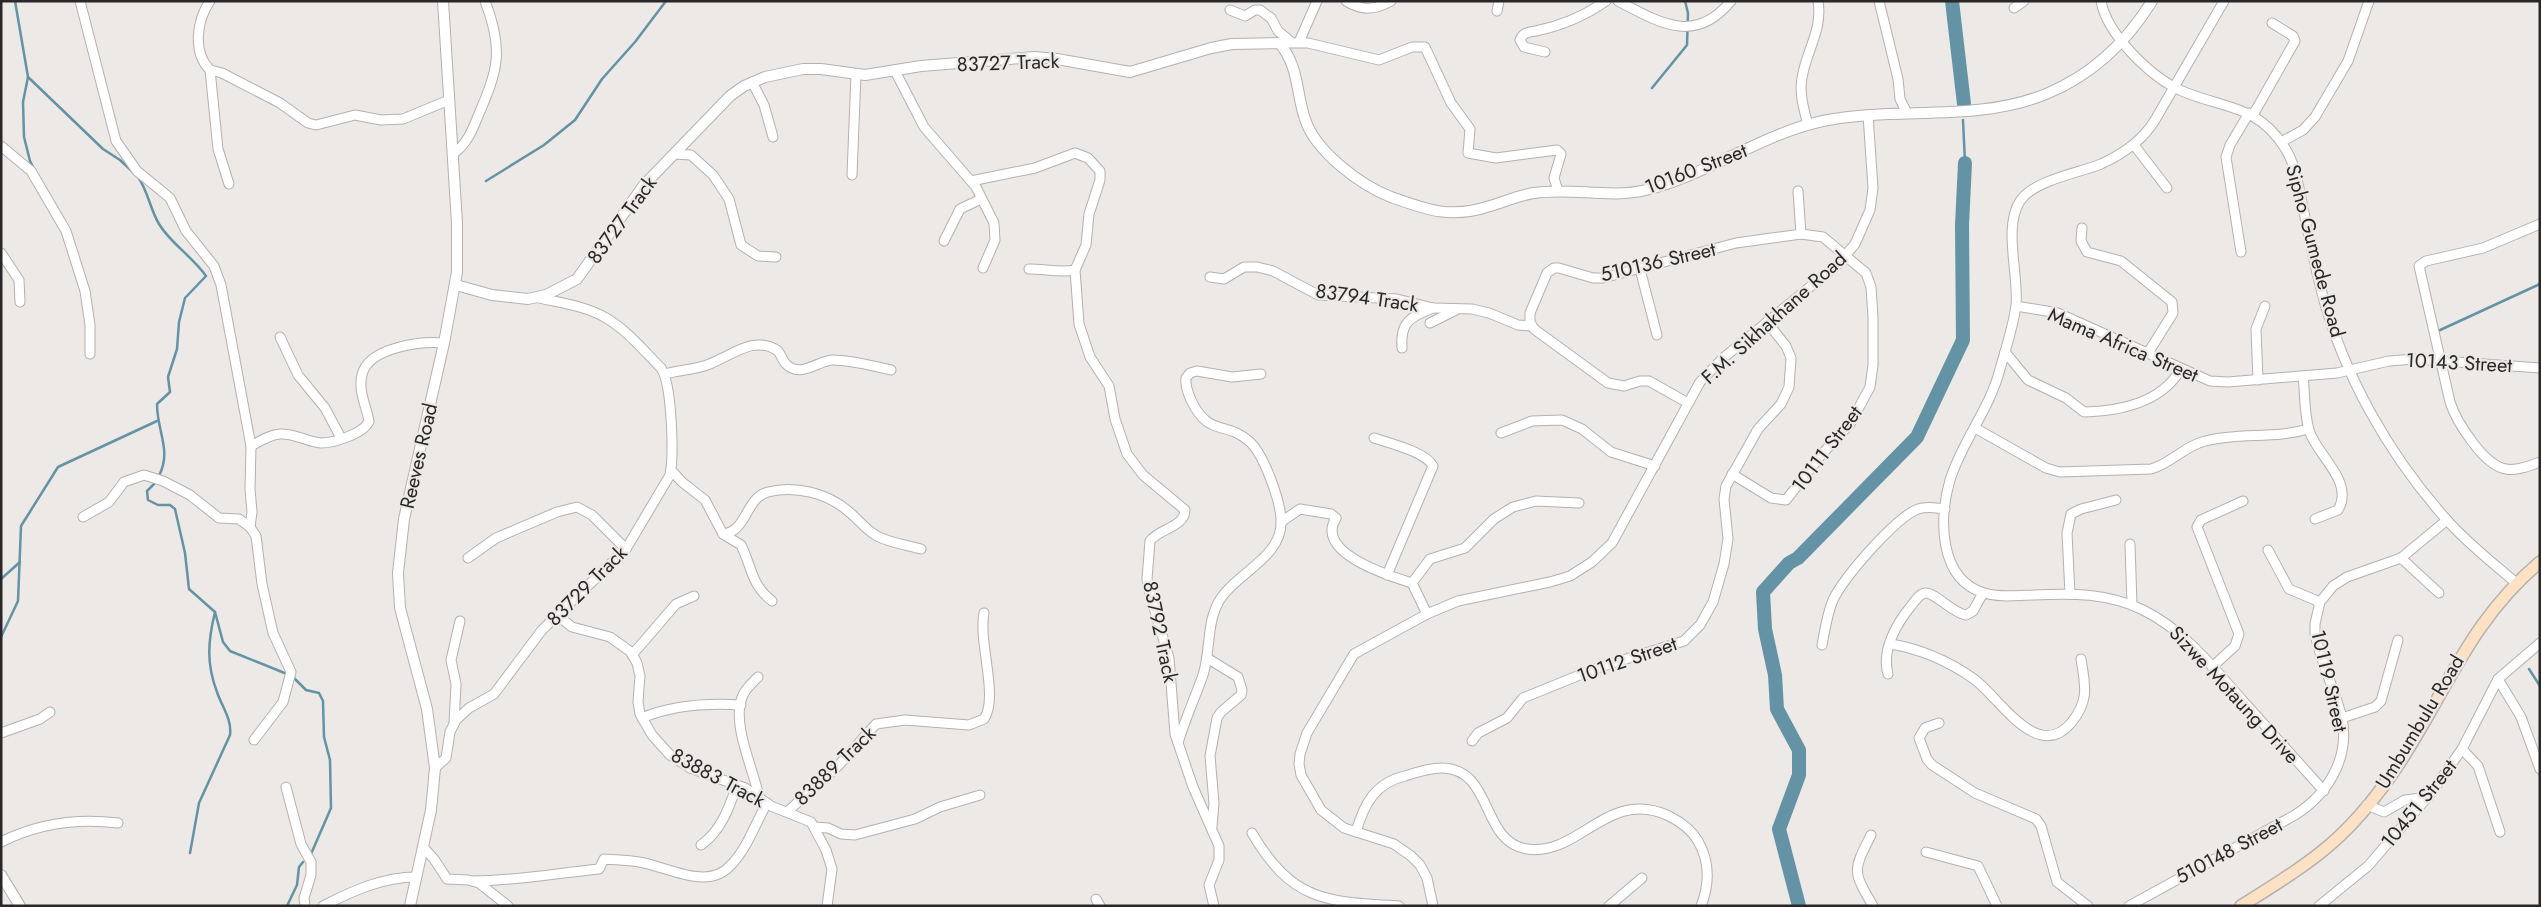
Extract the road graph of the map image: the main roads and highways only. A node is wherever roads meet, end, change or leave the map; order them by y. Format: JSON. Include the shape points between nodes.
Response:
{"nodes":[{"id":1,"x":2540,"y":562,"type":"edge"},
{"id":2,"x":2241,"y":906,"type":"edge"}],
"edges":[{"from":1,"to":2,"type":"main road","name":"Umbumbulu Road","via":[[2516,583],[2472,637],[2405,754],[2351,825],[2322,852]]}]}
